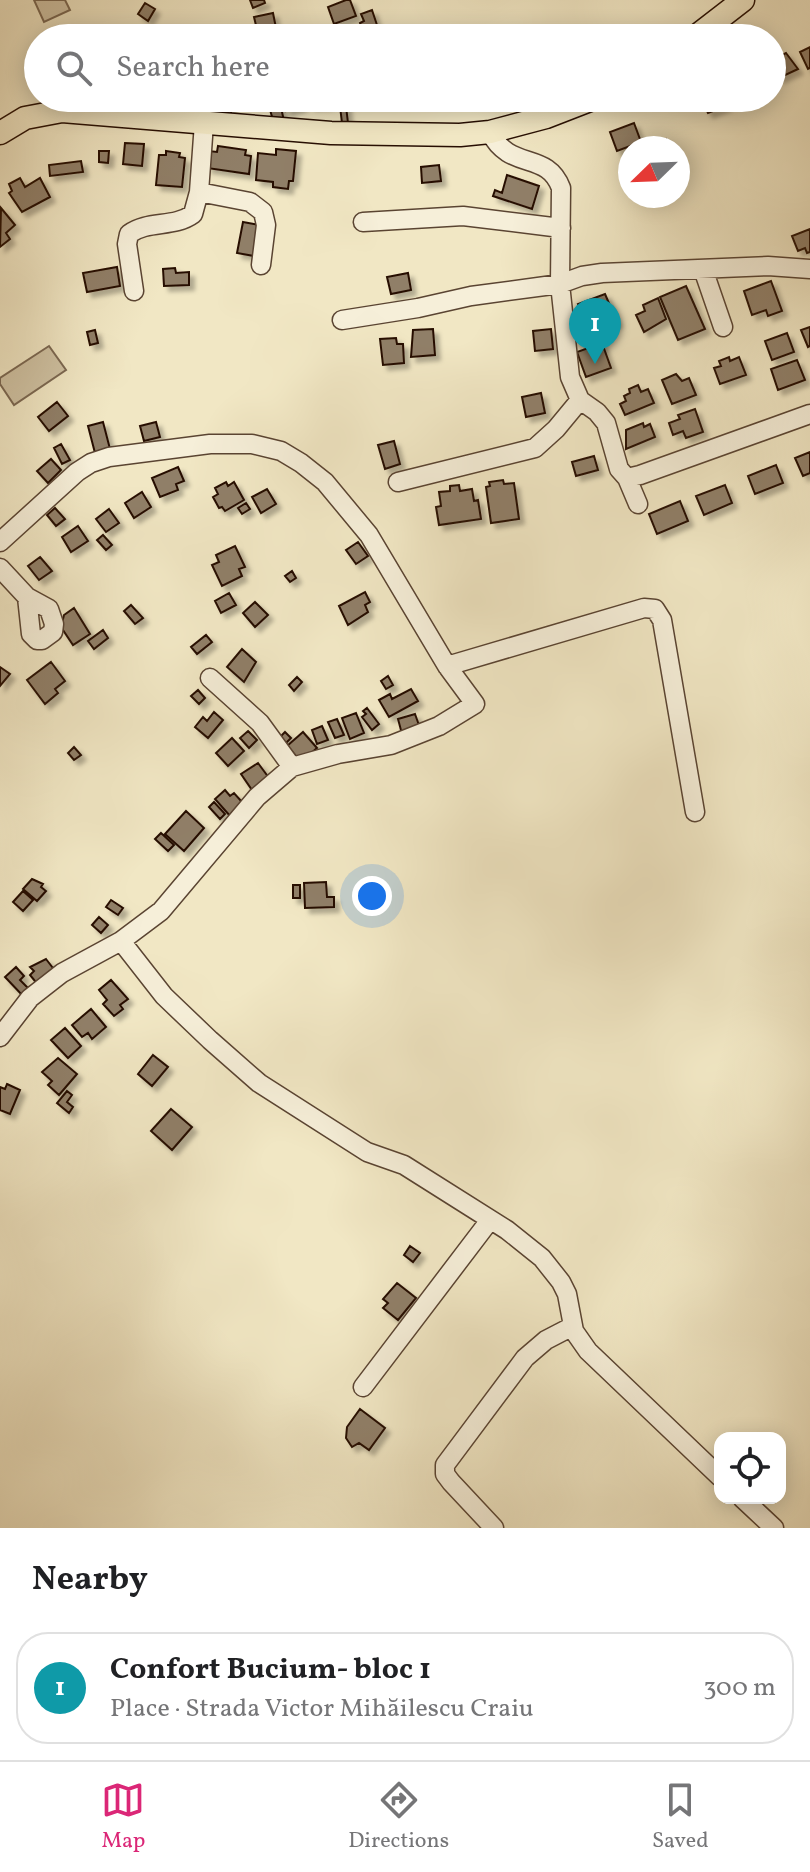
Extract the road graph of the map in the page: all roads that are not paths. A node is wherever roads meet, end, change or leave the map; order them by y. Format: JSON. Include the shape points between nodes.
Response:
{"nodes":[{"id":1,"x":743,"y":0,"type":"edge"},
{"id":2,"x":712,"y":24,"type":"edge"},
{"id":3,"x":57,"y":112,"type":"edge"},
{"id":4,"x":74,"y":112,"type":"edge"},
{"id":5,"x":559,"y":112,"type":"edge"},
{"id":6,"x":204,"y":123,"type":"junction"},
{"id":7,"x":490,"y":132,"type":"junction"},
{"id":8,"x":0,"y":133,"type":"edge"},
{"id":9,"x":199,"y":192,"type":"junction"},
{"id":10,"x":363,"y":222,"type":"dead end"},
{"id":11,"x":561,"y":228,"type":"junction"},
{"id":12,"x":261,"y":265,"type":"dead end"},
{"id":13,"x":703,"y":269,"type":"junction"},
{"id":14,"x":810,"y":269,"type":"edge"},
{"id":15,"x":560,"y":284,"type":"junction"},
{"id":16,"x":134,"y":291,"type":"dead end"},
{"id":17,"x":342,"y":320,"type":"dead end"},
{"id":18,"x":723,"y":327,"type":"dead end"},
{"id":19,"x":580,"y":400,"type":"junction"},
{"id":20,"x":810,"y":414,"type":"edge"},
{"id":21,"x":627,"y":478,"type":"junction"},
{"id":22,"x":398,"y":482,"type":"dead end"},
{"id":23,"x":638,"y":504,"type":"dead end"},
{"id":24,"x":0,"y":542,"type":"edge"},
{"id":25,"x":0,"y":568,"type":"edge"},
{"id":26,"x":27,"y":597,"type":"dead end"},
{"id":27,"x":447,"y":666,"type":"junction"},
{"id":28,"x":210,"y":678,"type":"dead end"},
{"id":29,"x":292,"y":767,"type":"junction"},
{"id":30,"x":695,"y":812,"type":"dead end"},
{"id":31,"x":121,"y":941,"type":"junction"},
{"id":32,"x":0,"y":1037,"type":"edge"},
{"id":33,"x":490,"y":1220,"type":"junction"},
{"id":34,"x":573,"y":1326,"type":"junction"},
{"id":35,"x":363,"y":1387,"type":"dead end"},
{"id":36,"x":714,"y":1471,"type":"edge"},
{"id":37,"x":748,"y":1504,"type":"edge"},
{"id":38,"x":494,"y":1528,"type":"edge"},
{"id":39,"x":774,"y":1528,"type":"edge"}],
"edges":[{"from":1,"to":2,"type":"main road"},
{"from":3,"to":8,"type":"main road","via":[[25,118]]},
{"from":4,"to":6,"type":"main road"},
{"from":5,"to":7,"type":"main road"},
{"from":6,"to":7,"type":"main road","via":[[331,133]]},
{"from":6,"to":9,"type":"street"},
{"from":7,"to":11,"type":"street","via":[[504,152],[557,177]]},
{"from":9,"to":12,"type":"street","via":[[250,202],[263,212]]},
{"from":9,"to":16,"type":"street","via":[[187,219],[129,234]]},
{"from":10,"to":11,"type":"street","via":[[463,216]]},
{"from":11,"to":15,"type":"street"},
{"from":13,"to":14,"type":"street"},
{"from":13,"to":15,"type":"street","via":[[602,273]]},
{"from":13,"to":18,"type":"street"},
{"from":15,"to":17,"type":"street"},
{"from":15,"to":19,"type":"street","via":[[570,377]]},
{"from":19,"to":21,"type":"street","via":[[606,423],[619,469]]},
{"from":19,"to":22,"type":"street","via":[[535,448]]},
{"from":20,"to":21,"type":"street"},
{"from":21,"to":23,"type":"street"},
{"from":24,"to":27,"type":"street","via":[[77,472],[109,457],[210,444],[252,444],[281,451],[325,482],[369,535]]},
{"from":25,"to":26,"type":"street"},
{"from":27,"to":29,"type":"street","via":[[475,704],[391,745]]},
{"from":27,"to":30,"type":"street","via":[[655,609],[662,620]]},
{"from":28,"to":29,"type":"street","via":[[260,723]]},
{"from":29,"to":31,"type":"street","via":[[257,797],[161,911]]},
{"from":31,"to":32,"type":"street","via":[[62,973],[30,998]]},
{"from":31,"to":33,"type":"street","via":[[164,996],[259,1083],[367,1152],[404,1165]]},
{"from":33,"to":34,"type":"street","via":[[555,1273],[567,1294]]},
{"from":33,"to":35,"type":"street"},
{"from":34,"to":36,"type":"street","via":[[588,1351]]},
{"from":34,"to":38,"type":"street","via":[[532,1350],[445,1465],[451,1482]]},
{"from":37,"to":39,"type":"street"}]}
